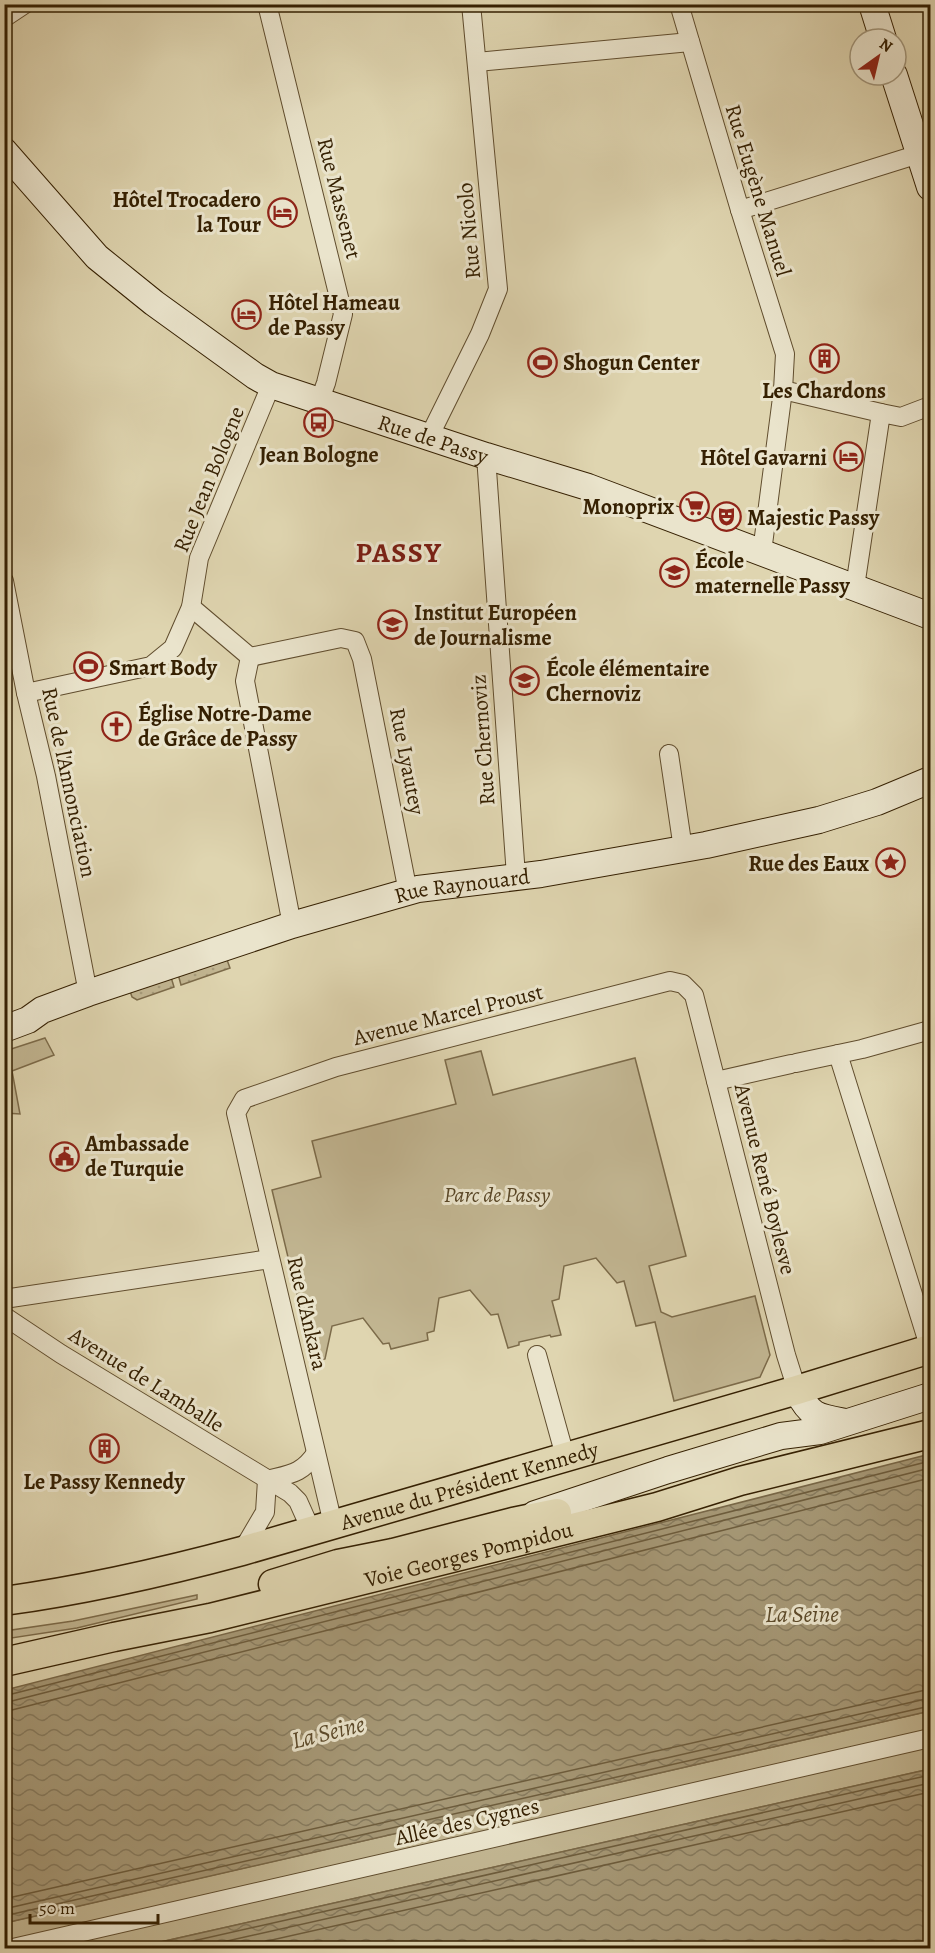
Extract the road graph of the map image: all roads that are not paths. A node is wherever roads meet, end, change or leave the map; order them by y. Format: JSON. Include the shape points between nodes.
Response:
{"nodes":[{"id":1,"x":25,"y":4,"type":"edge"},
{"id":2,"x":267,"y":4,"type":"edge"},
{"id":3,"x":471,"y":4,"type":"edge"},
{"id":4,"x":679,"y":4,"type":"edge"},
{"id":5,"x":872,"y":4,"type":"edge"},
{"id":6,"x":4,"y":18,"type":"edge"},
{"id":7,"x":879,"y":27,"type":"edge"},
{"id":8,"x":690,"y":42,"type":"junction"},
{"id":9,"x":477,"y":62,"type":"junction"},
{"id":10,"x":898,"y":87,"type":"edge"},
{"id":11,"x":4,"y":151,"type":"edge"},
{"id":12,"x":919,"y":154,"type":"junction"},
{"id":13,"x":930,"y":187,"type":"edge"},
{"id":14,"x":740,"y":210,"type":"junction"},
{"id":15,"x":271,"y":385,"type":"junction"},
{"id":16,"x":783,"y":390,"type":"junction"},
{"id":17,"x":319,"y":402,"type":"junction"},
{"id":18,"x":930,"y":406,"type":"edge"},
{"id":19,"x":881,"y":413,"type":"junction"},
{"id":20,"x":429,"y":438,"type":"junction"},
{"id":21,"x":486,"y":456,"type":"junction"},
{"id":22,"x":762,"y":552,"type":"junction"},
{"id":23,"x":4,"y":581,"type":"edge"},
{"id":24,"x":855,"y":587,"type":"junction"},
{"id":25,"x":191,"y":607,"type":"junction"},
{"id":26,"x":930,"y":616,"type":"edge"},
{"id":27,"x":250,"y":657,"type":"junction"},
{"id":28,"x":26,"y":693,"type":"junction"},
{"id":29,"x":669,"y":754,"type":"dead end"},
{"id":30,"x":930,"y":780,"type":"edge"},
{"id":31,"x":683,"y":849,"type":"junction"},
{"id":32,"x":516,"y":876,"type":"junction"},
{"id":33,"x":408,"y":892,"type":"junction"},
{"id":34,"x":292,"y":925,"type":"junction"},
{"id":35,"x":683,"y":984,"type":"joint"},
{"id":36,"x":88,"y":993,"type":"junction"},
{"id":37,"x":4,"y":1029,"type":"edge"},
{"id":38,"x":930,"y":1029,"type":"edge"},
{"id":39,"x":838,"y":1054,"type":"junction"},
{"id":40,"x":716,"y":1081,"type":"junction"},
{"id":41,"x":236,"y":1113,"type":"joint"},
{"id":42,"x":270,"y":1259,"type":"junction"},
{"id":43,"x":4,"y":1299,"type":"edge"},
{"id":44,"x":4,"y":1316,"type":"edge"},
{"id":45,"x":930,"y":1349,"type":"edge"},
{"id":46,"x":537,"y":1355,"type":"dead end"},
{"id":47,"x":797,"y":1390,"type":"junction"},
{"id":48,"x":930,"y":1396,"type":"edge"},
{"id":49,"x":846,"y":1422,"type":"junction"},
{"id":50,"x":930,"y":1434,"type":"edge"},
{"id":51,"x":316,"y":1453,"type":"junction"},
{"id":52,"x":565,"y":1456,"type":"junction"},
{"id":53,"x":267,"y":1480,"type":"junction"},
{"id":54,"x":740,"y":1481,"type":"junction"},
{"id":55,"x":513,"y":1522,"type":"junction"},
{"id":56,"x":322,"y":1527,"type":"junction"},
{"id":57,"x":242,"y":1551,"type":"junction"},
{"id":58,"x":338,"y":1564,"type":"junction"},
{"id":59,"x":4,"y":1601,"type":"edge"},
{"id":60,"x":114,"y":1637,"type":"junction"},
{"id":61,"x":4,"y":1662,"type":"edge"},
{"id":62,"x":930,"y":1738,"type":"edge"},
{"id":63,"x":13,"y":1948,"type":"edge"}],
"edges":[{"from":1,"to":6,"type":"street"},
{"from":2,"to":17,"type":"street","name":"Rue Massenet","via":[[343,314]]},
{"from":3,"to":9,"type":"street","name":"Rue Nicolo"},
{"from":4,"to":8,"type":"street","name":"Rue Eugène Manuel"},
{"from":5,"to":7,"type":"street"},
{"from":8,"to":9,"type":"street"},
{"from":8,"to":14,"type":"street","name":"Rue Eugène Manuel"},
{"from":9,"to":20,"type":"street","name":"Rue Nicolo","via":[[498,289]]},
{"from":10,"to":12,"type":"street"},
{"from":11,"to":15,"type":"street","name":"Rue de Passy","via":[[97,257],[154,303]]},
{"from":12,"to":13,"type":"street"},
{"from":12,"to":14,"type":"street"},
{"from":14,"to":16,"type":"street","name":"Rue Eugène Manuel","via":[[785,354]]},
{"from":15,"to":17,"type":"street","name":"Rue de Passy"},
{"from":15,"to":25,"type":"street","name":"Rue Jean Bologne","via":[[199,558]]},
{"from":16,"to":19,"type":"street"},
{"from":16,"to":22,"type":"street","name":"Rue Eugène Manuel"},
{"from":17,"to":20,"type":"street","name":"Rue de Passy"},
{"from":18,"to":19,"type":"street","via":[[901,417]]},
{"from":19,"to":24,"type":"street"},
{"from":20,"to":21,"type":"street","name":"Rue de Passy"},
{"from":21,"to":22,"type":"street","name":"Rue de Passy","via":[[588,488]]},
{"from":21,"to":32,"type":"street","name":"Rue Chernoviz"},
{"from":22,"to":24,"type":"street","name":"Rue de Passy"},
{"from":23,"to":28,"type":"street","name":"Rue de l'Annonciation"},
{"from":24,"to":26,"type":"street","name":"Rue de Passy"},
{"from":25,"to":27,"type":"street"},
{"from":25,"to":28,"type":"street","name":"Rue Jean Bologne","via":[[173,648],[151,666]]},
{"from":27,"to":33,"type":"street","name":"Rue Lyautey","via":[[341,638],[356,642]]},
{"from":27,"to":34,"type":"street","via":[[245,681]]},
{"from":28,"to":36,"type":"street","name":"Rue de l'Annonciation"},
{"from":29,"to":31,"type":"street"},
{"from":30,"to":31,"type":"street","name":"Rue Raynouard","via":[[819,820]]},
{"from":31,"to":32,"type":"street","name":"Rue Raynouard"},
{"from":32,"to":33,"type":"street","name":"Rue Raynouard"},
{"from":33,"to":34,"type":"street","name":"Rue Raynouard"},
{"from":34,"to":36,"type":"street","name":"Rue Raynouard"},
{"from":35,"to":40,"type":"street","name":"Avenue René Boylesve","via":[[694,994]]},
{"from":35,"to":41,"type":"street","name":"Avenue Marcel Proust","via":[[670,981],[336,1067],[244,1098]]},
{"from":36,"to":37,"type":"street","name":"Rue Raynouard"},
{"from":38,"to":39,"type":"street"},
{"from":39,"to":40,"type":"street"},
{"from":39,"to":45,"type":"street"},
{"from":40,"to":47,"type":"street","name":"Avenue René Boylesve"},
{"from":41,"to":42,"type":"street","name":"Rue d'Ankara"},
{"from":42,"to":43,"type":"street"},
{"from":42,"to":51,"type":"street","name":"Rue d'Ankara"},
{"from":44,"to":53,"type":"street","name":"Avenue de Lamballe"},
{"from":45,"to":47,"type":"main road","name":"Avenue du Président Kennedy"},
{"from":46,"to":52,"type":"street"},
{"from":47,"to":49,"type":"street","via":[[803,1402],[820,1417]]},
{"from":47,"to":52,"type":"main road","name":"Avenue du Président Kennedy"},
{"from":48,"to":49,"type":"street"},
{"from":49,"to":55,"type":"street","via":[[820,1431],[782,1436],[668,1470]]},
{"from":50,"to":54,"type":"main road","name":"Voie Georges Pompidou"},
{"from":51,"to":53,"type":"street","via":[[299,1472]]},
{"from":51,"to":56,"type":"street","name":"Rue d'Ankara"},
{"from":52,"to":56,"type":"main road","name":"Avenue du Président Kennedy"},
{"from":53,"to":56,"type":"street","name":"Avenue de Lamballe","via":[[290,1493]]},
{"from":53,"to":57,"type":"street","via":[[265,1512]]},
{"from":54,"to":55,"type":"main road"},
{"from":54,"to":60,"type":"main road","name":"Voie Georges Pompidou","via":[[657,1507],[245,1610]]},
{"from":55,"to":58,"type":"main road"},
{"from":56,"to":57,"type":"main road","name":"Avenue du Président Kennedy"},
{"from":56,"to":58,"type":"main road"},
{"from":57,"to":59,"type":"main road","name":"Avenue du Président Kennedy","via":[[104,1584]]},
{"from":58,"to":60,"type":"main road"},
{"from":60,"to":61,"type":"main road","name":"Voie Georges Pompidou"},
{"from":62,"to":63,"type":"street","name":"Allée des Cygnes"}]}
